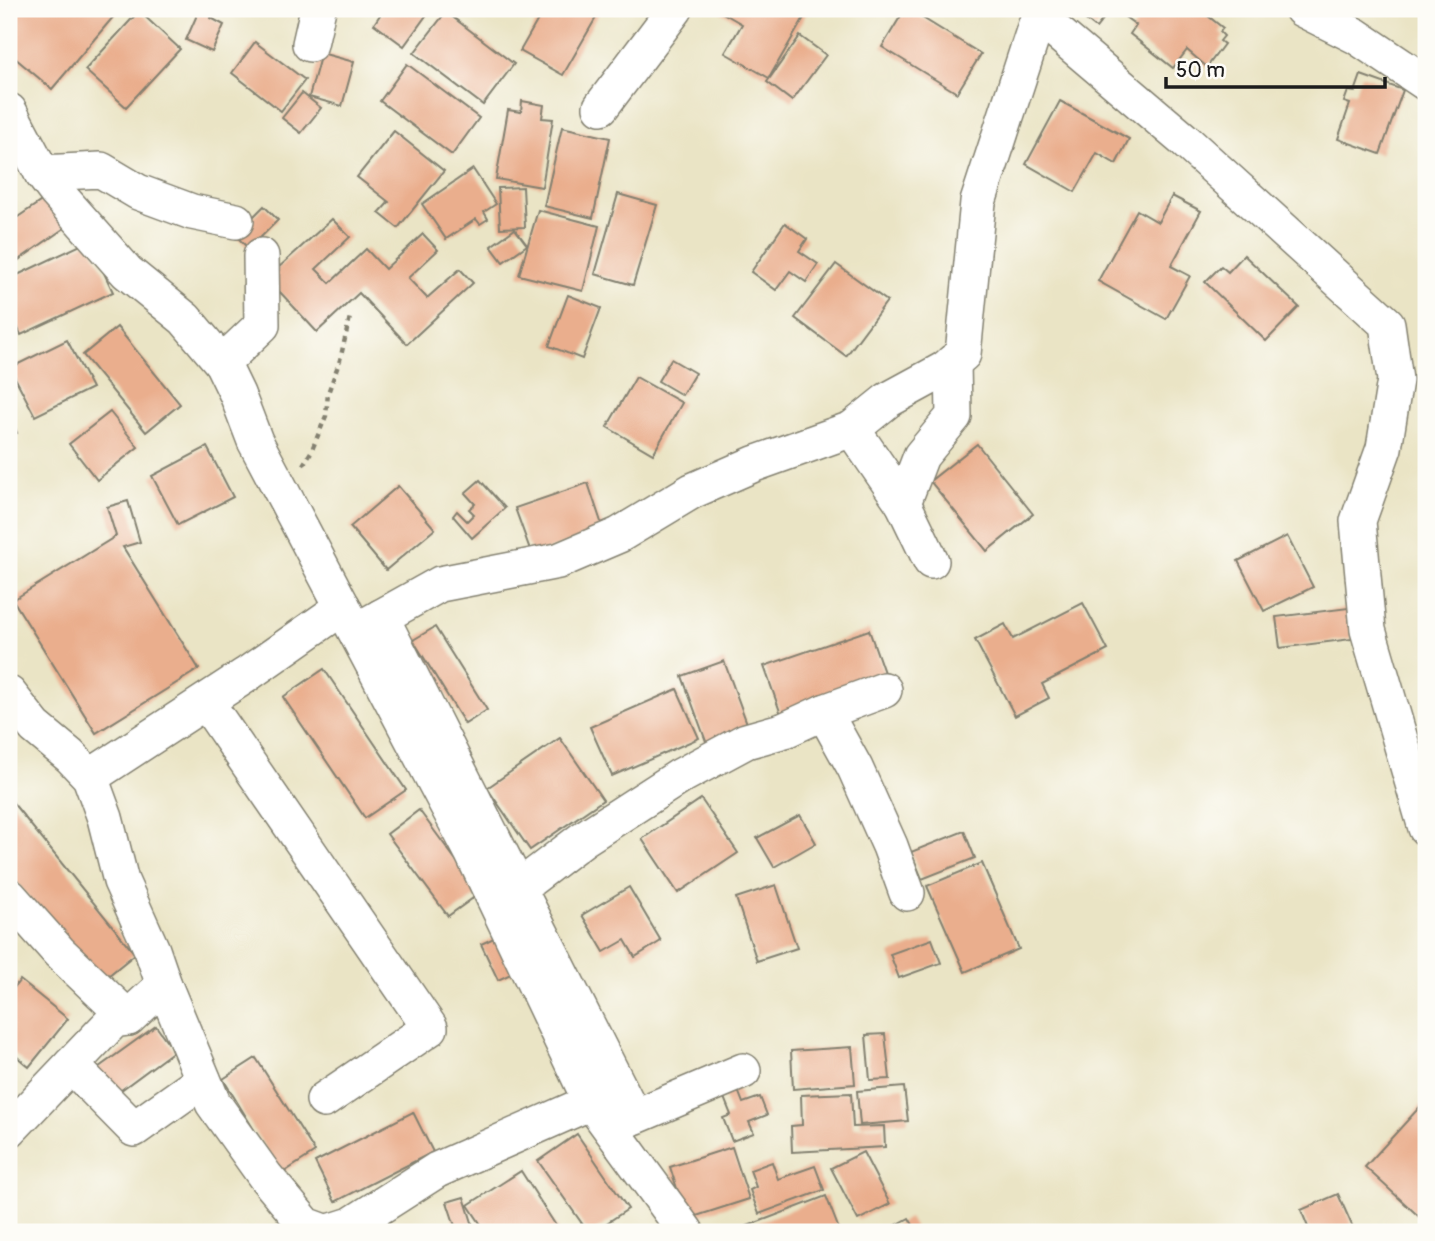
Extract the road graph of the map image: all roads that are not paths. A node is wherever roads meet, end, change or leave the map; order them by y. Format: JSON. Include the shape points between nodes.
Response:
{"nodes":[{"id":1,"x":318,"y":9,"type":"edge"},
{"id":2,"x":675,"y":9,"type":"edge"},
{"id":3,"x":1303,"y":9,"type":"edge"},
{"id":4,"x":1040,"y":13,"type":"edge"},
{"id":5,"x":310,"y":44,"type":"dead end"},
{"id":6,"x":1426,"y":83,"type":"edge"},
{"id":7,"x":601,"y":107,"type":"dead end"},
{"id":8,"x":9,"y":111,"type":"edge"},
{"id":9,"x":42,"y":173,"type":"junction"},
{"id":10,"x":236,"y":221,"type":"dead end"},
{"id":11,"x":261,"y":256,"type":"dead end"},
{"id":12,"x":953,"y":362,"type":"junction"},
{"id":13,"x":222,"y":363,"type":"junction"},
{"id":14,"x":852,"y":429,"type":"junction"},
{"id":15,"x":902,"y":503,"type":"junction"},
{"id":16,"x":931,"y":561,"type":"dead end"},
{"id":17,"x":360,"y":619,"type":"junction"},
{"id":18,"x":884,"y":690,"type":"dead end"},
{"id":19,"x":9,"y":694,"type":"edge"},
{"id":20,"x":206,"y":702,"type":"junction"},
{"id":21,"x":824,"y":712,"type":"junction"},
{"id":22,"x":90,"y":777,"type":"junction"},
{"id":23,"x":1426,"y":828,"type":"edge"},
{"id":24,"x":907,"y":893,"type":"dead end"},
{"id":25,"x":9,"y":896,"type":"edge"},
{"id":26,"x":507,"y":896,"type":"junction"},
{"id":27,"x":164,"y":985,"type":"junction"},
{"id":28,"x":128,"y":1018,"type":"junction"},
{"id":29,"x":71,"y":1065,"type":"junction"},
{"id":30,"x":743,"y":1071,"type":"dead end"},
{"id":31,"x":203,"y":1080,"type":"junction"},
{"id":32,"x":324,"y":1100,"type":"dead end"},
{"id":33,"x":591,"y":1102,"type":"junction"},
{"id":34,"x":9,"y":1130,"type":"edge"},
{"id":35,"x":327,"y":1232,"type":"edge"},
{"id":36,"x":686,"y":1232,"type":"edge"}],
"edges":[{"from":1,"to":5,"type":"street"},
{"from":2,"to":7,"type":"street"},
{"from":3,"to":6,"type":"street","via":[[1356,36]]},
{"from":4,"to":12,"type":"street","via":[[978,202],[963,354]]},
{"from":4,"to":23,"type":"street","via":[[1387,324],[1395,380],[1384,448],[1358,521],[1368,630]]},
{"from":8,"to":9,"type":"street"},
{"from":9,"to":10,"type":"street","via":[[101,170],[138,192],[192,212]]},
{"from":9,"to":13,"type":"street","via":[[127,272],[185,320]]},
{"from":11,"to":13,"type":"street","via":[[262,325]]},
{"from":12,"to":14,"type":"street","via":[[888,400]]},
{"from":12,"to":15,"type":"street","via":[[954,416],[921,456]]},
{"from":13,"to":17,"type":"street","via":[[284,496]]},
{"from":14,"to":15,"type":"street"},
{"from":14,"to":17,"type":"street","via":[[716,480],[619,535],[558,561],[440,584]]},
{"from":15,"to":16,"type":"street"},
{"from":17,"to":20,"type":"street"},
{"from":17,"to":26,"type":"street","via":[[472,852]]},
{"from":18,"to":21,"type":"street"},
{"from":19,"to":22,"type":"street","via":[[35,727]]},
{"from":20,"to":22,"type":"street"},
{"from":20,"to":32,"type":"street","via":[[430,1028]]},
{"from":21,"to":24,"type":"street","via":[[855,768]]},
{"from":21,"to":26,"type":"street","via":[[746,741],[679,777],[583,839]]},
{"from":22,"to":27,"type":"street","via":[[121,881]]},
{"from":25,"to":28,"type":"street"},
{"from":26,"to":30,"type":"street","via":[[634,1116]]},
{"from":26,"to":33,"type":"street"},
{"from":27,"to":28,"type":"street"},
{"from":27,"to":31,"type":"street"},
{"from":28,"to":29,"type":"street","via":[[114,1020]]},
{"from":29,"to":31,"type":"street","via":[[134,1129]]},
{"from":29,"to":34,"type":"street"},
{"from":31,"to":35,"type":"street","via":[[213,1103],[265,1176],[306,1225]]},
{"from":33,"to":35,"type":"street","via":[[437,1170],[351,1225]]},
{"from":33,"to":36,"type":"street"}]}
